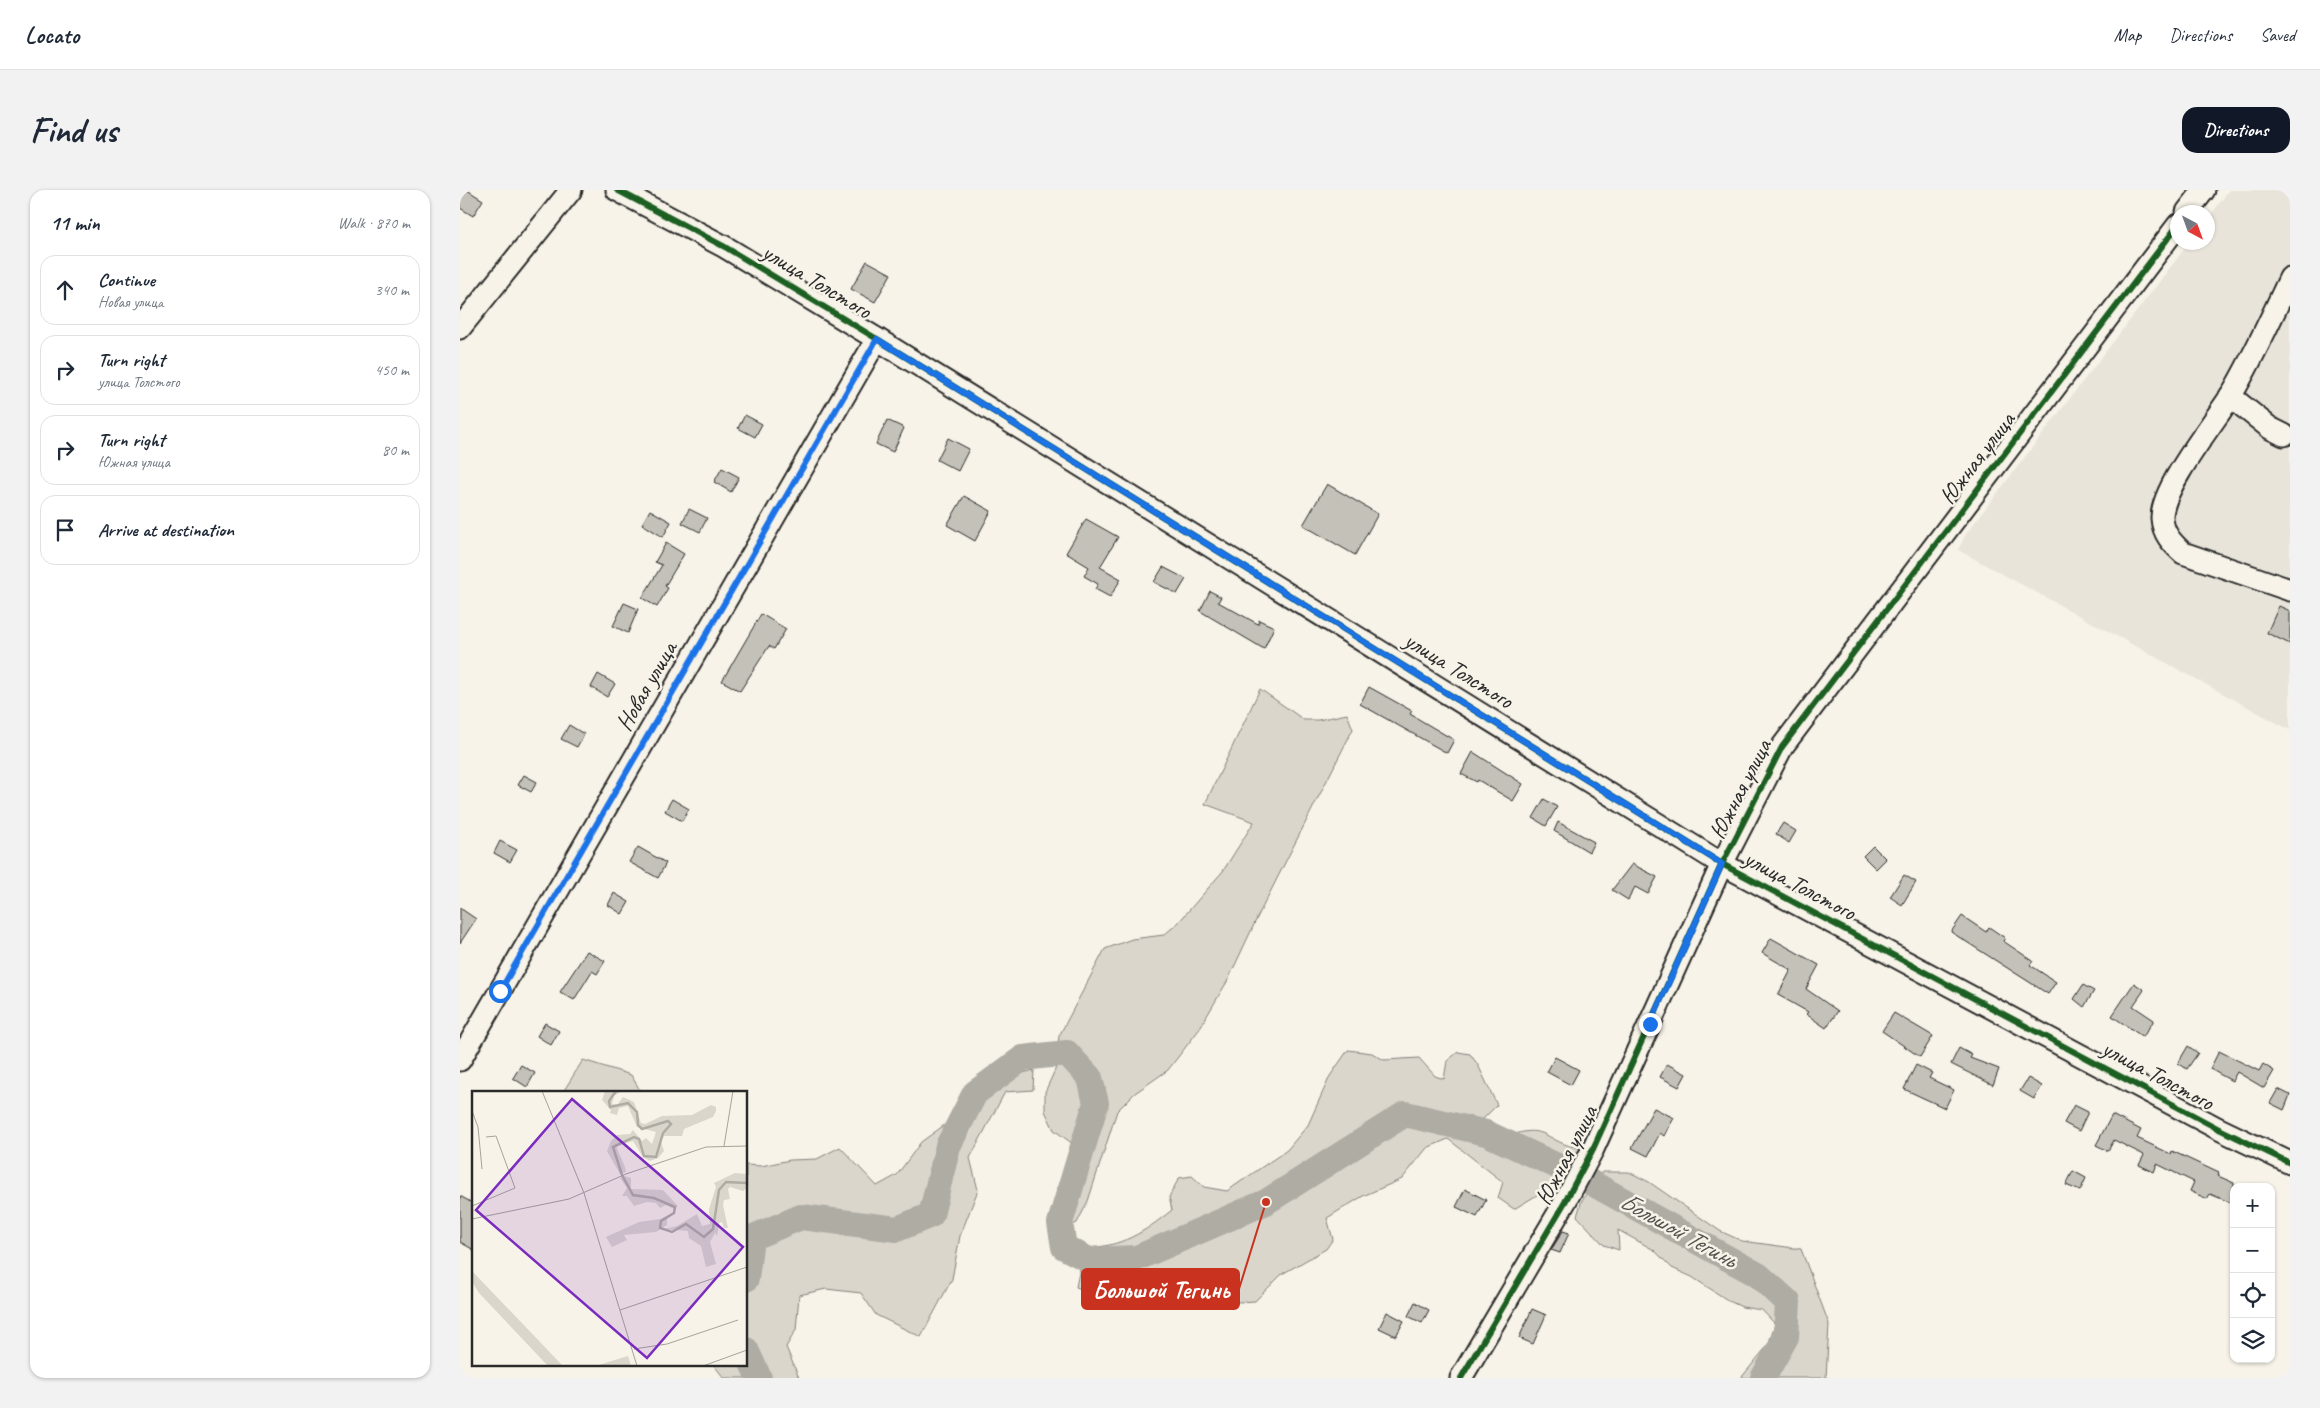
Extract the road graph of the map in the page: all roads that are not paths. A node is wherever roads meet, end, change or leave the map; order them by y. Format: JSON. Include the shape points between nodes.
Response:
{"nodes":[{"id":1,"x":571,"y":190,"type":"edge"},
{"id":2,"x":617,"y":190,"type":"edge"},
{"id":3,"x":2204,"y":190,"type":"edge"},
{"id":4,"x":2192,"y":205,"type":"edge"},
{"id":5,"x":2170,"y":236,"type":"edge"},
{"id":6,"x":2290,"y":278,"type":"edge"},
{"id":7,"x":460,"y":328,"type":"edge"},
{"id":8,"x":877,"y":339,"type":"junction"},
{"id":9,"x":2230,"y":396,"type":"junction"},
{"id":10,"x":2284,"y":434,"type":"dead end"},
{"id":11,"x":2290,"y":590,"type":"edge"},
{"id":12,"x":1722,"y":864,"type":"junction"},
{"id":13,"x":460,"y":1060,"type":"edge"},
{"id":14,"x":2290,"y":1163,"type":"edge"},
{"id":15,"x":1461,"y":1378,"type":"edge"}],
"edges":[{"from":1,"to":7,"type":"street"},
{"from":2,"to":8,"type":"street","name":"улица Толстого","via":[[726,247]]},
{"from":3,"to":4,"type":"street"},
{"from":5,"to":12,"type":"street","name":"Южная улица","via":[[1782,747]]},
{"from":6,"to":9,"type":"street"},
{"from":8,"to":12,"type":"street","name":"улица Толстого"},
{"from":8,"to":13,"type":"street","name":"Новая улица"},
{"from":9,"to":10,"type":"street","via":[[2270,428]]},
{"from":9,"to":11,"type":"street","via":[[2186,462],[2165,502],[2162,518],[2165,532],[2183,552]]},
{"from":12,"to":14,"type":"street","name":"улица Толстого","via":[[2217,1128]]},
{"from":12,"to":15,"type":"street","name":"Южная улица","via":[[1593,1149]]}]}
